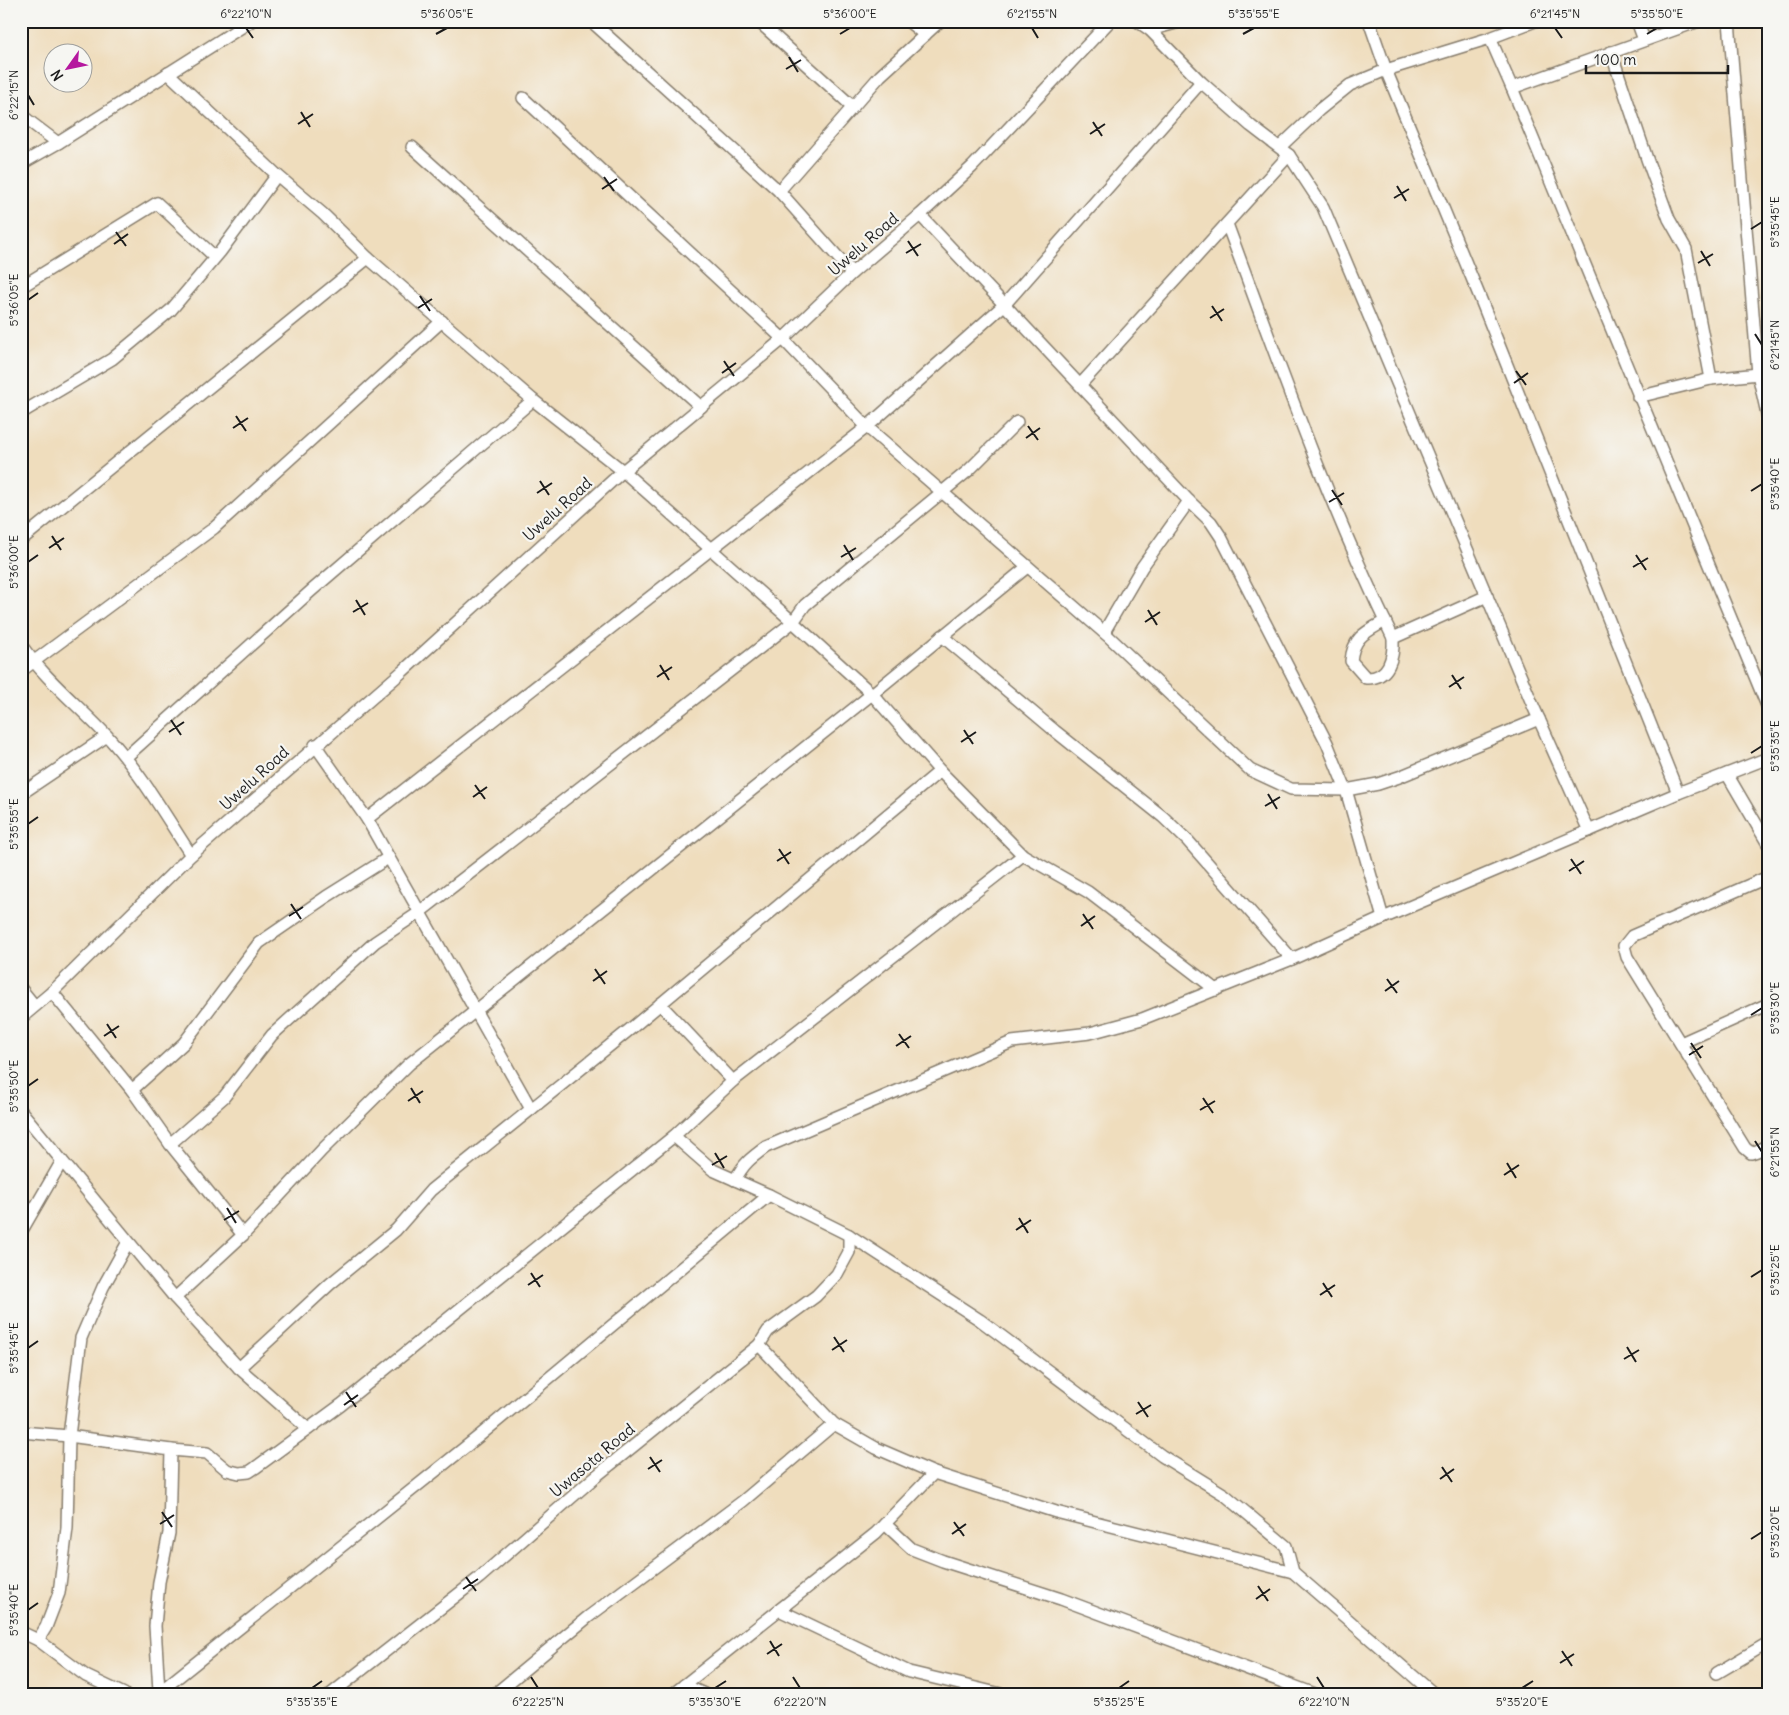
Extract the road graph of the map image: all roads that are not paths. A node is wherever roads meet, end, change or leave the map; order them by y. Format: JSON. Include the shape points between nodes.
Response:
{"nodes":[{"id":1,"x":251,"y":21,"type":"edge"},
{"id":2,"x":591,"y":21,"type":"edge"},
{"id":3,"x":758,"y":21,"type":"edge"},
{"id":4,"x":908,"y":21,"type":"edge"},
{"id":5,"x":940,"y":21,"type":"edge"},
{"id":6,"x":1110,"y":21,"type":"edge"},
{"id":7,"x":1137,"y":21,"type":"edge"},
{"id":8,"x":1183,"y":21,"type":"edge"},
{"id":9,"x":1369,"y":21,"type":"edge"},
{"id":10,"x":1535,"y":21,"type":"edge"},
{"id":11,"x":1637,"y":21,"type":"edge"},
{"id":12,"x":1699,"y":21,"type":"edge"},
{"id":13,"x":1729,"y":21,"type":"edge"},
{"id":14,"x":1150,"y":30,"type":"junction"},
{"id":15,"x":925,"y":35,"type":"junction"},
{"id":16,"x":1490,"y":38,"type":"junction"},
{"id":17,"x":1644,"y":40,"type":"junction"},
{"id":18,"x":1611,"y":52,"type":"junction"},
{"id":19,"x":1386,"y":70,"type":"junction"},
{"id":20,"x":168,"y":73,"type":"junction"},
{"id":21,"x":1201,"y":82,"type":"junction"},
{"id":22,"x":1512,"y":88,"type":"junction"},
{"id":23,"x":523,"y":98,"type":"dead end"},
{"id":24,"x":853,"y":107,"type":"junction"},
{"id":25,"x":21,"y":115,"type":"edge"},
{"id":26,"x":58,"y":143,"type":"junction"},
{"id":27,"x":412,"y":147,"type":"dead end"},
{"id":28,"x":1280,"y":147,"type":"junction"},
{"id":29,"x":1289,"y":155,"type":"junction"},
{"id":30,"x":21,"y":164,"type":"edge"},
{"id":31,"x":277,"y":175,"type":"junction"},
{"id":32,"x":779,"y":191,"type":"junction"},
{"id":33,"x":920,"y":215,"type":"junction"},
{"id":34,"x":1227,"y":224,"type":"junction"},
{"id":35,"x":215,"y":257,"type":"junction"},
{"id":36,"x":368,"y":258,"type":"junction"},
{"id":37,"x":852,"y":272,"type":"junction"},
{"id":38,"x":21,"y":287,"type":"edge"},
{"id":39,"x":1005,"y":304,"type":"junction"},
{"id":40,"x":442,"y":321,"type":"junction"},
{"id":41,"x":783,"y":338,"type":"junction"},
{"id":42,"x":1758,"y":374,"type":"junction"},
{"id":43,"x":1711,"y":379,"type":"junction"},
{"id":44,"x":1080,"y":385,"type":"junction"},
{"id":45,"x":1638,"y":397,"type":"junction"},
{"id":46,"x":533,"y":400,"type":"junction"},
{"id":47,"x":701,"y":407,"type":"junction"},
{"id":48,"x":21,"y":413,"type":"edge"},
{"id":49,"x":1768,"y":418,"type":"edge"},
{"id":50,"x":1017,"y":422,"type":"dead end"},
{"id":51,"x":867,"y":427,"type":"junction"},
{"id":52,"x":623,"y":471,"type":"junction"},
{"id":53,"x":942,"y":493,"type":"junction"},
{"id":54,"x":1189,"y":501,"type":"junction"},
{"id":55,"x":21,"y":540,"type":"edge"},
{"id":56,"x":712,"y":548,"type":"junction"},
{"id":57,"x":1028,"y":567,"type":"junction"},
{"id":58,"x":1487,"y":596,"type":"junction"},
{"id":59,"x":1385,"y":621,"type":"junction"},
{"id":60,"x":793,"y":622,"type":"junction"},
{"id":61,"x":1104,"y":632,"type":"junction"},
{"id":62,"x":942,"y":636,"type":"junction"},
{"id":63,"x":1393,"y":638,"type":"junction"},
{"id":64,"x":21,"y":646,"type":"edge"},
{"id":65,"x":34,"y":662,"type":"junction"},
{"id":66,"x":21,"y":670,"type":"edge"},
{"id":67,"x":872,"y":694,"type":"junction"},
{"id":68,"x":1768,"y":708,"type":"edge"},
{"id":69,"x":1539,"y":719,"type":"junction"},
{"id":70,"x":107,"y":736,"type":"junction"},
{"id":71,"x":315,"y":745,"type":"junction"},
{"id":72,"x":126,"y":757,"type":"junction"},
{"id":73,"x":1768,"y":758,"type":"edge"},
{"id":74,"x":940,"y":771,"type":"junction"},
{"id":75,"x":1726,"y":774,"type":"junction"},
{"id":76,"x":1346,"y":790,"type":"junction"},
{"id":77,"x":1678,"y":793,"type":"junction"},
{"id":78,"x":21,"y":794,"type":"edge"},
{"id":79,"x":367,"y":820,"type":"junction"},
{"id":80,"x":1589,"y":831,"type":"junction"},
{"id":81,"x":1768,"y":844,"type":"edge"},
{"id":82,"x":191,"y":855,"type":"junction"},
{"id":83,"x":1023,"y":855,"type":"junction"},
{"id":84,"x":388,"y":858,"type":"junction"},
{"id":85,"x":1768,"y":877,"type":"edge"},
{"id":86,"x":420,"y":912,"type":"junction"},
{"id":87,"x":1383,"y":918,"type":"junction"},
{"id":88,"x":1292,"y":959,"type":"junction"},
{"id":89,"x":21,"y":989,"type":"edge"},
{"id":90,"x":1216,"y":990,"type":"junction"},
{"id":91,"x":52,"y":992,"type":"junction"},
{"id":92,"x":660,"y":1004,"type":"junction"},
{"id":93,"x":1768,"y":1004,"type":"edge"},
{"id":94,"x":34,"y":1005,"type":"junction"},
{"id":95,"x":476,"y":1011,"type":"junction"},
{"id":96,"x":21,"y":1018,"type":"edge"},
{"id":97,"x":1681,"y":1042,"type":"junction"},
{"id":98,"x":733,"y":1080,"type":"junction"},
{"id":99,"x":132,"y":1090,"type":"junction"},
{"id":100,"x":531,"y":1109,"type":"junction"},
{"id":101,"x":21,"y":1111,"type":"edge"},
{"id":102,"x":674,"y":1136,"type":"junction"},
{"id":103,"x":170,"y":1144,"type":"junction"},
{"id":104,"x":1768,"y":1145,"type":"edge"},
{"id":105,"x":62,"y":1161,"type":"junction"},
{"id":106,"x":735,"y":1180,"type":"junction"},
{"id":107,"x":769,"y":1195,"type":"junction"},
{"id":108,"x":21,"y":1232,"type":"edge"},
{"id":109,"x":242,"y":1235,"type":"junction"},
{"id":110,"x":849,"y":1235,"type":"junction"},
{"id":111,"x":128,"y":1242,"type":"junction"},
{"id":112,"x":175,"y":1298,"type":"junction"},
{"id":113,"x":759,"y":1345,"type":"junction"},
{"id":114,"x":239,"y":1368,"type":"junction"},
{"id":115,"x":834,"y":1424,"type":"junction"},
{"id":116,"x":308,"y":1429,"type":"junction"},
{"id":117,"x":21,"y":1432,"type":"edge"},
{"id":118,"x":69,"y":1436,"type":"junction"},
{"id":119,"x":171,"y":1450,"type":"junction"},
{"id":120,"x":934,"y":1473,"type":"junction"},
{"id":121,"x":886,"y":1524,"type":"junction"},
{"id":122,"x":1293,"y":1572,"type":"junction"},
{"id":123,"x":779,"y":1610,"type":"junction"},
{"id":124,"x":21,"y":1632,"type":"edge"},
{"id":125,"x":38,"y":1640,"type":"junction"},
{"id":126,"x":1768,"y":1644,"type":"edge"},
{"id":127,"x":1717,"y":1674,"type":"dead end"},
{"id":128,"x":684,"y":1685,"type":"junction"},
{"id":129,"x":158,"y":1692,"type":"edge"},
{"id":130,"x":124,"y":1694,"type":"edge"},
{"id":131,"x":330,"y":1694,"type":"edge"},
{"id":132,"x":495,"y":1694,"type":"edge"},
{"id":133,"x":674,"y":1694,"type":"edge"},
{"id":134,"x":704,"y":1694,"type":"edge"},
{"id":135,"x":1001,"y":1694,"type":"edge"},
{"id":136,"x":1315,"y":1694,"type":"edge"},
{"id":137,"x":1434,"y":1694,"type":"edge"}],
"edges":[{"from":1,"to":20,"type":"street"},
{"from":2,"to":32,"type":"street"},
{"from":3,"to":24,"type":"street"},
{"from":4,"to":15,"type":"street"},
{"from":5,"to":15,"type":"street"},
{"from":6,"to":33,"type":"street","name":"Uwelu Road","via":[[972,168]]},
{"from":7,"to":14,"type":"street"},
{"from":8,"to":14,"type":"street"},
{"from":9,"to":19,"type":"street"},
{"from":10,"to":16,"type":"street"},
{"from":11,"to":17,"type":"street"},
{"from":12,"to":17,"type":"street"},
{"from":13,"to":42,"type":"street"},
{"from":14,"to":21,"type":"street"},
{"from":15,"to":24,"type":"street","via":[[880,76]]},
{"from":16,"to":19,"type":"street"},
{"from":16,"to":22,"type":"street"},
{"from":17,"to":18,"type":"street"},
{"from":18,"to":22,"type":"street"},
{"from":18,"to":43,"type":"street","via":[[1669,219],[1686,250]]},
{"from":19,"to":28,"type":"street","via":[[1350,85]]},
{"from":19,"to":77,"type":"street"},
{"from":20,"to":26,"type":"street"},
{"from":20,"to":31,"type":"street"},
{"from":21,"to":28,"type":"street"},
{"from":21,"to":39,"type":"street"},
{"from":22,"to":45,"type":"street"},
{"from":23,"to":41,"type":"street"},
{"from":24,"to":32,"type":"street"},
{"from":25,"to":26,"type":"street"},
{"from":26,"to":30,"type":"street"},
{"from":27,"to":47,"type":"street"},
{"from":28,"to":29,"type":"street"},
{"from":29,"to":34,"type":"street"},
{"from":29,"to":58,"type":"street","via":[[1323,207]]},
{"from":31,"to":35,"type":"street"},
{"from":31,"to":36,"type":"street"},
{"from":32,"to":37,"type":"street"},
{"from":33,"to":37,"type":"street","name":"Uwelu Road"},
{"from":33,"to":39,"type":"street"},
{"from":34,"to":44,"type":"street"},
{"from":34,"to":59,"type":"street","via":[[1327,490]]},
{"from":35,"to":38,"type":"street","via":[[157,202]]},
{"from":35,"to":48,"type":"street","via":[[171,310],[112,359]]},
{"from":36,"to":40,"type":"street"},
{"from":36,"to":55,"type":"street"},
{"from":37,"to":41,"type":"street","name":"Uwelu Road"},
{"from":39,"to":44,"type":"street"},
{"from":39,"to":51,"type":"street"},
{"from":40,"to":46,"type":"street"},
{"from":40,"to":65,"type":"street","via":[[214,528]]},
{"from":41,"to":47,"type":"street","name":"Uwelu Road"},
{"from":41,"to":51,"type":"street"},
{"from":42,"to":43,"type":"street"},
{"from":42,"to":49,"type":"street"},
{"from":43,"to":45,"type":"street"},
{"from":44,"to":54,"type":"street"},
{"from":45,"to":68,"type":"street"},
{"from":46,"to":52,"type":"street"},
{"from":46,"to":72,"type":"street","via":[[311,591]]},
{"from":47,"to":52,"type":"street","name":"Uwelu Road"},
{"from":50,"to":53,"type":"street"},
{"from":51,"to":53,"type":"street"},
{"from":51,"to":56,"type":"street"},
{"from":52,"to":56,"type":"street"},
{"from":52,"to":71,"type":"street","name":"Uwelu Road","via":[[403,671]]},
{"from":53,"to":57,"type":"street"},
{"from":53,"to":60,"type":"street","via":[[805,605]]},
{"from":54,"to":61,"type":"street","via":[[1142,566]]},
{"from":54,"to":76,"type":"street","via":[[1221,537],[1327,743]]},
{"from":56,"to":60,"type":"street"},
{"from":56,"to":79,"type":"street"},
{"from":57,"to":61,"type":"street"},
{"from":57,"to":62,"type":"street"},
{"from":58,"to":63,"type":"street"},
{"from":58,"to":69,"type":"street"},
{"from":59,"to":63,"type":"street"},
{"from":59,"to":63,"type":"street","via":[[1357,640],[1352,648],[1351,661],[1366,678],[1375,678],[1383,673],[1391,660]]},
{"from":60,"to":67,"type":"street"},
{"from":60,"to":86,"type":"street"},
{"from":61,"to":76,"type":"street","via":[[1250,770],[1291,789]]},
{"from":62,"to":67,"type":"street"},
{"from":62,"to":88,"type":"street","via":[[1163,816]]},
{"from":64,"to":65,"type":"street"},
{"from":65,"to":66,"type":"street"},
{"from":65,"to":70,"type":"street"},
{"from":67,"to":74,"type":"street"},
{"from":67,"to":95,"type":"street"},
{"from":69,"to":76,"type":"street","via":[[1399,777]]},
{"from":69,"to":80,"type":"street"},
{"from":70,"to":72,"type":"street"},
{"from":70,"to":78,"type":"street"},
{"from":71,"to":79,"type":"street"},
{"from":71,"to":82,"type":"street","name":"Uwelu Road"},
{"from":72,"to":82,"type":"street"},
{"from":73,"to":75,"type":"street"},
{"from":74,"to":83,"type":"street"},
{"from":74,"to":92,"type":"street"},
{"from":75,"to":77,"type":"street"},
{"from":75,"to":81,"type":"street"},
{"from":76,"to":87,"type":"street"},
{"from":77,"to":80,"type":"street"},
{"from":79,"to":84,"type":"street"},
{"from":80,"to":87,"type":"street"},
{"from":82,"to":91,"type":"street","name":"Uwelu Road"},
{"from":83,"to":90,"type":"street","via":[[1088,892]]},
{"from":83,"to":98,"type":"street"},
{"from":84,"to":86,"type":"street"},
{"from":84,"to":99,"type":"street","via":[[259,943],[184,1043]]},
{"from":85,"to":97,"type":"street","via":[[1632,936],[1624,946],[1627,957]]},
{"from":86,"to":95,"type":"street"},
{"from":86,"to":103,"type":"street","via":[[375,942],[272,1035],[224,1097]]},
{"from":87,"to":88,"type":"street"},
{"from":88,"to":90,"type":"street"},
{"from":89,"to":94,"type":"street"},
{"from":90,"to":106,"type":"street","via":[[1142,1019],[1090,1033],[1012,1042],[766,1147],[749,1159]]},
{"from":91,"to":94,"type":"street","name":"Uwelu Road"},
{"from":91,"to":99,"type":"street"},
{"from":92,"to":98,"type":"street"},
{"from":92,"to":100,"type":"street"},
{"from":93,"to":97,"type":"street"},
{"from":94,"to":96,"type":"street","name":"Uwelu Road"},
{"from":95,"to":100,"type":"street"},
{"from":95,"to":109,"type":"street","via":[[409,1064]]},
{"from":97,"to":104,"type":"street","via":[[1745,1148],[1751,1153]]},
{"from":98,"to":102,"type":"street"},
{"from":99,"to":103,"type":"street"},
{"from":100,"to":114,"type":"street","via":[[432,1190],[396,1230],[330,1284]]},
{"from":101,"to":105,"type":"street"},
{"from":102,"to":106,"type":"street","via":[[713,1170]]},
{"from":102,"to":116,"type":"street"},
{"from":103,"to":109,"type":"street"},
{"from":105,"to":108,"type":"street"},
{"from":105,"to":111,"type":"street"},
{"from":106,"to":107,"type":"street"},
{"from":107,"to":110,"type":"street"},
{"from":107,"to":129,"type":"street","via":[[478,1437]]},
{"from":109,"to":112,"type":"street"},
{"from":110,"to":113,"type":"street","name":"Uwasota Road","via":[[849,1252],[837,1274],[816,1296],[768,1330]]},
{"from":110,"to":122,"type":"street","via":[[980,1320],[1162,1456],[1225,1495],[1286,1546]]},
{"from":111,"to":112,"type":"street"},
{"from":111,"to":118,"type":"street","via":[[103,1287],[81,1338]]},
{"from":112,"to":114,"type":"street"},
{"from":113,"to":115,"type":"street"},
{"from":113,"to":131,"type":"street","name":"Uwasota Road","via":[[595,1477],[479,1578]]},
{"from":114,"to":116,"type":"street"},
{"from":115,"to":120,"type":"street","via":[[876,1448]]},
{"from":115,"to":132,"type":"street","via":[[743,1501],[588,1617]]},
{"from":116,"to":119,"type":"street","via":[[249,1472],[239,1474],[227,1470],[207,1453]]},
{"from":117,"to":118,"type":"street"},
{"from":118,"to":119,"type":"street"},
{"from":118,"to":125,"type":"street","via":[[66,1528],[59,1594]]},
{"from":119,"to":129,"type":"street","via":[[169,1533],[154,1626]]},
{"from":120,"to":121,"type":"street"},
{"from":120,"to":122,"type":"street","via":[[1056,1512]]},
{"from":121,"to":123,"type":"street"},
{"from":121,"to":136,"type":"street","via":[[912,1549],[1061,1599]]},
{"from":122,"to":137,"type":"street"},
{"from":123,"to":128,"type":"street"},
{"from":123,"to":135,"type":"street","via":[[909,1672]]},
{"from":124,"to":125,"type":"street"},
{"from":125,"to":130,"type":"street","via":[[86,1676]]},
{"from":126,"to":127,"type":"street"},
{"from":128,"to":133,"type":"street"},
{"from":128,"to":134,"type":"street"}]}
